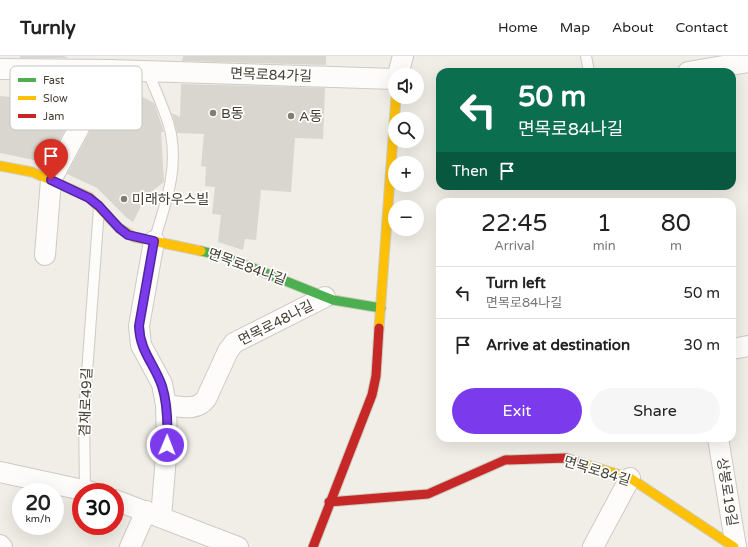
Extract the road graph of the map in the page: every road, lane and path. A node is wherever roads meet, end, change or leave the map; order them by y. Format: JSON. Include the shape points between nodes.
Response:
{"nodes":[{"id":1,"x":403,"y":56,"type":"edge"},
{"id":2,"x":586,"y":56,"type":"edge"},
{"id":3,"x":748,"y":62,"type":"edge"},
{"id":4,"x":400,"y":68,"type":"edge"},
{"id":5,"x":588,"y":68,"type":"edge"},
{"id":6,"x":712,"y":68,"type":"edge"},
{"id":7,"x":0,"y":69,"type":"edge"},
{"id":8,"x":10,"y":69,"type":"edge"},
{"id":9,"x":142,"y":71,"type":"edge"},
{"id":10,"x":148,"y":71,"type":"junction"},
{"id":11,"x":388,"y":79,"type":"edge"},
{"id":12,"x":396,"y":104,"type":"edge"},
{"id":13,"x":78,"y":130,"type":"edge"},
{"id":14,"x":0,"y":166,"type":"edge"},
{"id":15,"x":51,"y":180,"type":"junction"},
{"id":16,"x":99,"y":206,"type":"junction"},
{"id":17,"x":154,"y":241,"type":"junction"},
{"id":18,"x":45,"y":255,"type":"dead end"},
{"id":19,"x":326,"y":297,"type":"junction"},
{"id":20,"x":381,"y":308,"type":"junction"},
{"id":21,"x":748,"y":346,"type":"edge"},
{"id":22,"x":736,"y":348,"type":"edge"},
{"id":23,"x":166,"y":405,"type":"junction"},
{"id":24,"x":719,"y":442,"type":"edge"},
{"id":25,"x":0,"y":472,"type":"edge"},
{"id":26,"x":630,"y":478,"type":"junction"},
{"id":27,"x":88,"y":483,"type":"edge"},
{"id":28,"x":72,"y":487,"type":"edge"},
{"id":29,"x":329,"y":502,"type":"junction"},
{"id":30,"x":124,"y":503,"type":"edge"},
{"id":31,"x":154,"y":514,"type":"junction"},
{"id":32,"x":0,"y":545,"type":"edge"},
{"id":33,"x":2,"y":547,"type":"edge"},
{"id":34,"x":130,"y":547,"type":"edge"},
{"id":35,"x":238,"y":547,"type":"edge"},
{"id":36,"x":313,"y":547,"type":"edge"},
{"id":37,"x":593,"y":547,"type":"edge"},
{"id":38,"x":735,"y":547,"type":"edge"}],
"edges":[{"from":1,"to":4,"type":"street"},
{"from":2,"to":5,"type":"lane"},
{"from":3,"to":6,"type":"street"},
{"from":7,"to":8,"type":"street","name":"면목로84가길"},
{"from":9,"to":10,"type":"street","name":"면목로84가길"},
{"from":10,"to":11,"type":"street","name":"면목로84가길"},
{"from":10,"to":17,"type":"lane","via":[[171,132],[174,166],[169,193]]},
{"from":12,"to":20,"type":"street"},
{"from":13,"to":15,"type":"street"},
{"from":14,"to":15,"type":"street","name":"면목로84나길","via":[[32,172]]},
{"from":15,"to":16,"type":"street","name":"면목로84나길","via":[[89,198]]},
{"from":15,"to":18,"type":"street"},
{"from":16,"to":17,"type":"street","name":"면목로84나길","via":[[124,232]]},
{"from":16,"to":27,"type":"lane","name":"겸재로49길","via":[[84,414]]},
{"from":17,"to":19,"type":"street","name":"면목로84나길","via":[[223,256]]},
{"from":17,"to":23,"type":"street","via":[[139,335],[145,354],[162,384]]},
{"from":19,"to":20,"type":"street","name":"면목로84나길"},
{"from":19,"to":23,"type":"street","name":"면목로48나길","via":[[234,344],[201,405],[195,408]]},
{"from":20,"to":29,"type":"street","via":[[376,376],[372,395]]},
{"from":21,"to":22,"type":"street"},
{"from":23,"to":31,"type":"street","via":[[167,445]]},
{"from":24,"to":38,"type":"street","name":"상봉로19길"},
{"from":25,"to":28,"type":"street","name":"겸재로49길"},
{"from":26,"to":29,"type":"street","name":"면목로84길","via":[[566,458],[505,460],[428,494]]},
{"from":26,"to":37,"type":"street"},
{"from":26,"to":38,"type":"street","name":"면목로84길"},
{"from":29,"to":36,"type":"street"},
{"from":30,"to":31,"type":"street"},
{"from":31,"to":34,"type":"street"},
{"from":31,"to":35,"type":"street"},
{"from":32,"to":33,"type":"street"}]}
